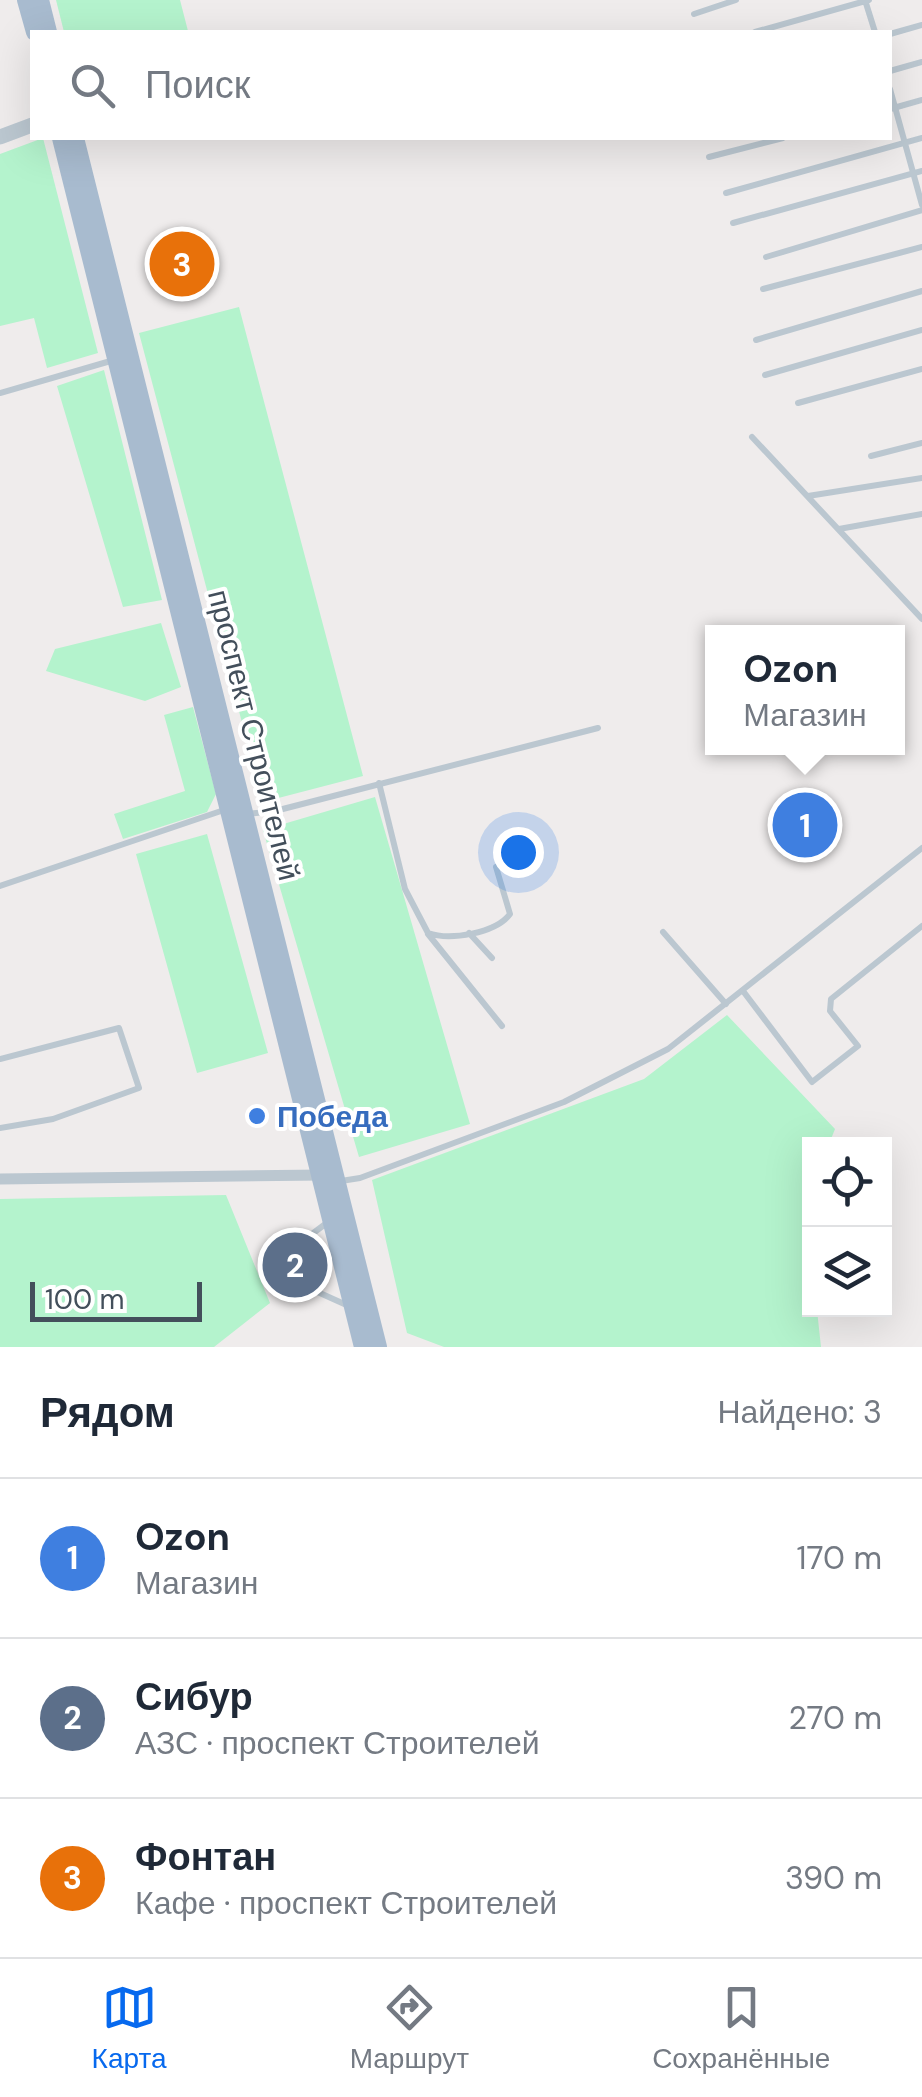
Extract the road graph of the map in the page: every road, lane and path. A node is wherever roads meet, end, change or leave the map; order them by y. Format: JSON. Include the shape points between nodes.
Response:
{"nodes":[{"id":1,"x":26,"y":0,"type":"edge"},
{"id":2,"x":40,"y":0,"type":"edge"},
{"id":3,"x":736,"y":0,"type":"edge"},
{"id":4,"x":867,"y":0,"type":"edge"},
{"id":5,"x":694,"y":14,"type":"dead end"},
{"id":6,"x":922,"y":24,"type":"edge"},
{"id":7,"x":34,"y":30,"type":"edge"},
{"id":8,"x":48,"y":30,"type":"edge"},
{"id":9,"x":763,"y":30,"type":"edge"},
{"id":10,"x":874,"y":30,"type":"edge"},
{"id":11,"x":892,"y":33,"type":"edge"},
{"id":12,"x":922,"y":62,"type":"edge"},
{"id":13,"x":892,"y":70,"type":"edge"},
{"id":14,"x":922,"y":100,"type":"edge"},
{"id":15,"x":892,"y":109,"type":"edge"},
{"id":16,"x":30,"y":126,"type":"edge"},
{"id":17,"x":0,"y":137,"type":"edge"},
{"id":18,"x":922,"y":138,"type":"edge"},
{"id":19,"x":62,"y":140,"type":"edge"},
{"id":20,"x":75,"y":140,"type":"edge"},
{"id":21,"x":775,"y":140,"type":"edge"},
{"id":22,"x":904,"y":143,"type":"junction"},
{"id":23,"x":709,"y":157,"type":"dead end"},
{"id":24,"x":922,"y":171,"type":"edge"},
{"id":25,"x":912,"y":174,"type":"junction"},
{"id":26,"x":726,"y":193,"type":"dead end"},
{"id":27,"x":922,"y":208,"type":"edge"},
{"id":28,"x":732,"y":223,"type":"dead end"},
{"id":29,"x":922,"y":246,"type":"edge"},
{"id":30,"x":766,"y":258,"type":"dead end"},
{"id":31,"x":764,"y":289,"type":"dead end"},
{"id":32,"x":922,"y":291,"type":"edge"},
{"id":33,"x":922,"y":330,"type":"edge"},
{"id":34,"x":756,"y":340,"type":"dead end"},
{"id":35,"x":123,"y":357,"type":"junction"},
{"id":36,"x":922,"y":369,"type":"edge"},
{"id":37,"x":765,"y":375,"type":"dead end"},
{"id":38,"x":0,"y":393,"type":"edge"},
{"id":39,"x":798,"y":404,"type":"dead end"},
{"id":40,"x":752,"y":438,"type":"dead end"},
{"id":41,"x":922,"y":442,"type":"edge"},
{"id":42,"x":871,"y":456,"type":"dead end"},
{"id":43,"x":922,"y":478,"type":"edge"},
{"id":44,"x":807,"y":496,"type":"junction"},
{"id":45,"x":922,"y":514,"type":"edge"},
{"id":46,"x":838,"y":529,"type":"junction"},
{"id":47,"x":922,"y":620,"type":"edge"},
{"id":48,"x":598,"y":728,"type":"dead end"},
{"id":49,"x":380,"y":783,"type":"junction"},
{"id":50,"x":238,"y":811,"type":"junction"},
{"id":51,"x":922,"y":848,"type":"edge"},
{"id":52,"x":496,"y":867,"type":"dead end"},
{"id":53,"x":0,"y":886,"type":"edge"},
{"id":54,"x":922,"y":926,"type":"edge"},
{"id":55,"x":663,"y":932,"type":"dead end"},
{"id":56,"x":428,"y":933,"type":"junction"},
{"id":57,"x":469,"y":933,"type":"junction"},
{"id":58,"x":492,"y":958,"type":"dead end"},
{"id":59,"x":743,"y":991,"type":"junction"},
{"id":60,"x":726,"y":1004,"type":"junction"},
{"id":61,"x":502,"y":1026,"type":"dead end"},
{"id":62,"x":0,"y":1059,"type":"edge"},
{"id":63,"x":0,"y":1128,"type":"edge"},
{"id":64,"x":0,"y":1179,"type":"edge"},
{"id":65,"x":329,"y":1181,"type":"junction"},
{"id":66,"x":333,"y":1218,"type":"junction"},
{"id":67,"x":354,"y":1309,"type":"junction"},
{"id":68,"x":364,"y":1347,"type":"edge"},
{"id":69,"x":378,"y":1347,"type":"edge"}],
"edges":[{"from":1,"to":7,"type":"main road"},
{"from":2,"to":8,"type":"main road"},
{"from":3,"to":5,"type":"lane"},
{"from":4,"to":9,"type":"lane"},
{"from":4,"to":10,"type":"lane"},
{"from":6,"to":11,"type":"lane"},
{"from":12,"to":13,"type":"lane"},
{"from":14,"to":15,"type":"lane"},
{"from":15,"to":22,"type":"lane"},
{"from":16,"to":17,"type":"street"},
{"from":18,"to":22,"type":"lane"},
{"from":19,"to":35,"type":"main road","name":"проспект Строителей"},
{"from":20,"to":35,"type":"main road","name":"проспект Строителей"},
{"from":21,"to":23,"type":"lane"},
{"from":22,"to":25,"type":"lane"},
{"from":22,"to":26,"type":"lane"},
{"from":24,"to":25,"type":"lane"},
{"from":25,"to":27,"type":"lane"},
{"from":25,"to":28,"type":"lane"},
{"from":27,"to":30,"type":"lane"},
{"from":29,"to":31,"type":"lane"},
{"from":32,"to":34,"type":"lane"},
{"from":33,"to":37,"type":"lane"},
{"from":35,"to":38,"type":"lane"},
{"from":35,"to":50,"type":"main road","name":"проспект Строителей"},
{"from":36,"to":39,"type":"lane"},
{"from":40,"to":44,"type":"lane"},
{"from":41,"to":42,"type":"lane"},
{"from":43,"to":44,"type":"lane"},
{"from":44,"to":46,"type":"lane"},
{"from":45,"to":46,"type":"lane"},
{"from":46,"to":47,"type":"lane"},
{"from":48,"to":49,"type":"lane"},
{"from":49,"to":50,"type":"lane","via":[[275,811]]},
{"from":49,"to":56,"type":"lane","via":[[405,889]]},
{"from":50,"to":53,"type":"lane"},
{"from":50,"to":65,"type":"main road","name":"проспект Строителей"},
{"from":51,"to":59,"type":"lane"},
{"from":52,"to":57,"type":"lane","via":[[510,914],[502,924]]},
{"from":54,"to":59,"type":"lane","via":[[831,999],[830,1011],[858,1046],[812,1082]]},
{"from":55,"to":60,"type":"lane"},
{"from":56,"to":57,"type":"lane","via":[[446,939]]},
{"from":56,"to":61,"type":"lane"},
{"from":57,"to":58,"type":"lane"},
{"from":59,"to":60,"type":"lane"},
{"from":60,"to":65,"type":"lane","via":[[668,1050],[578,1095],[360,1178]]},
{"from":62,"to":63,"type":"lane","via":[[119,1028],[139,1088],[53,1119]]},
{"from":64,"to":65,"type":"street"},
{"from":65,"to":66,"type":"main road","name":"проспект Строителей"},
{"from":65,"to":69,"type":"main road","name":"проспект Строителей"},
{"from":66,"to":67,"type":"main road","name":"проспект Строителей"},
{"from":66,"to":67,"type":"lane","via":[[296,1246],[302,1285]]},
{"from":67,"to":68,"type":"main road","name":"проспект Строителей"}]}
